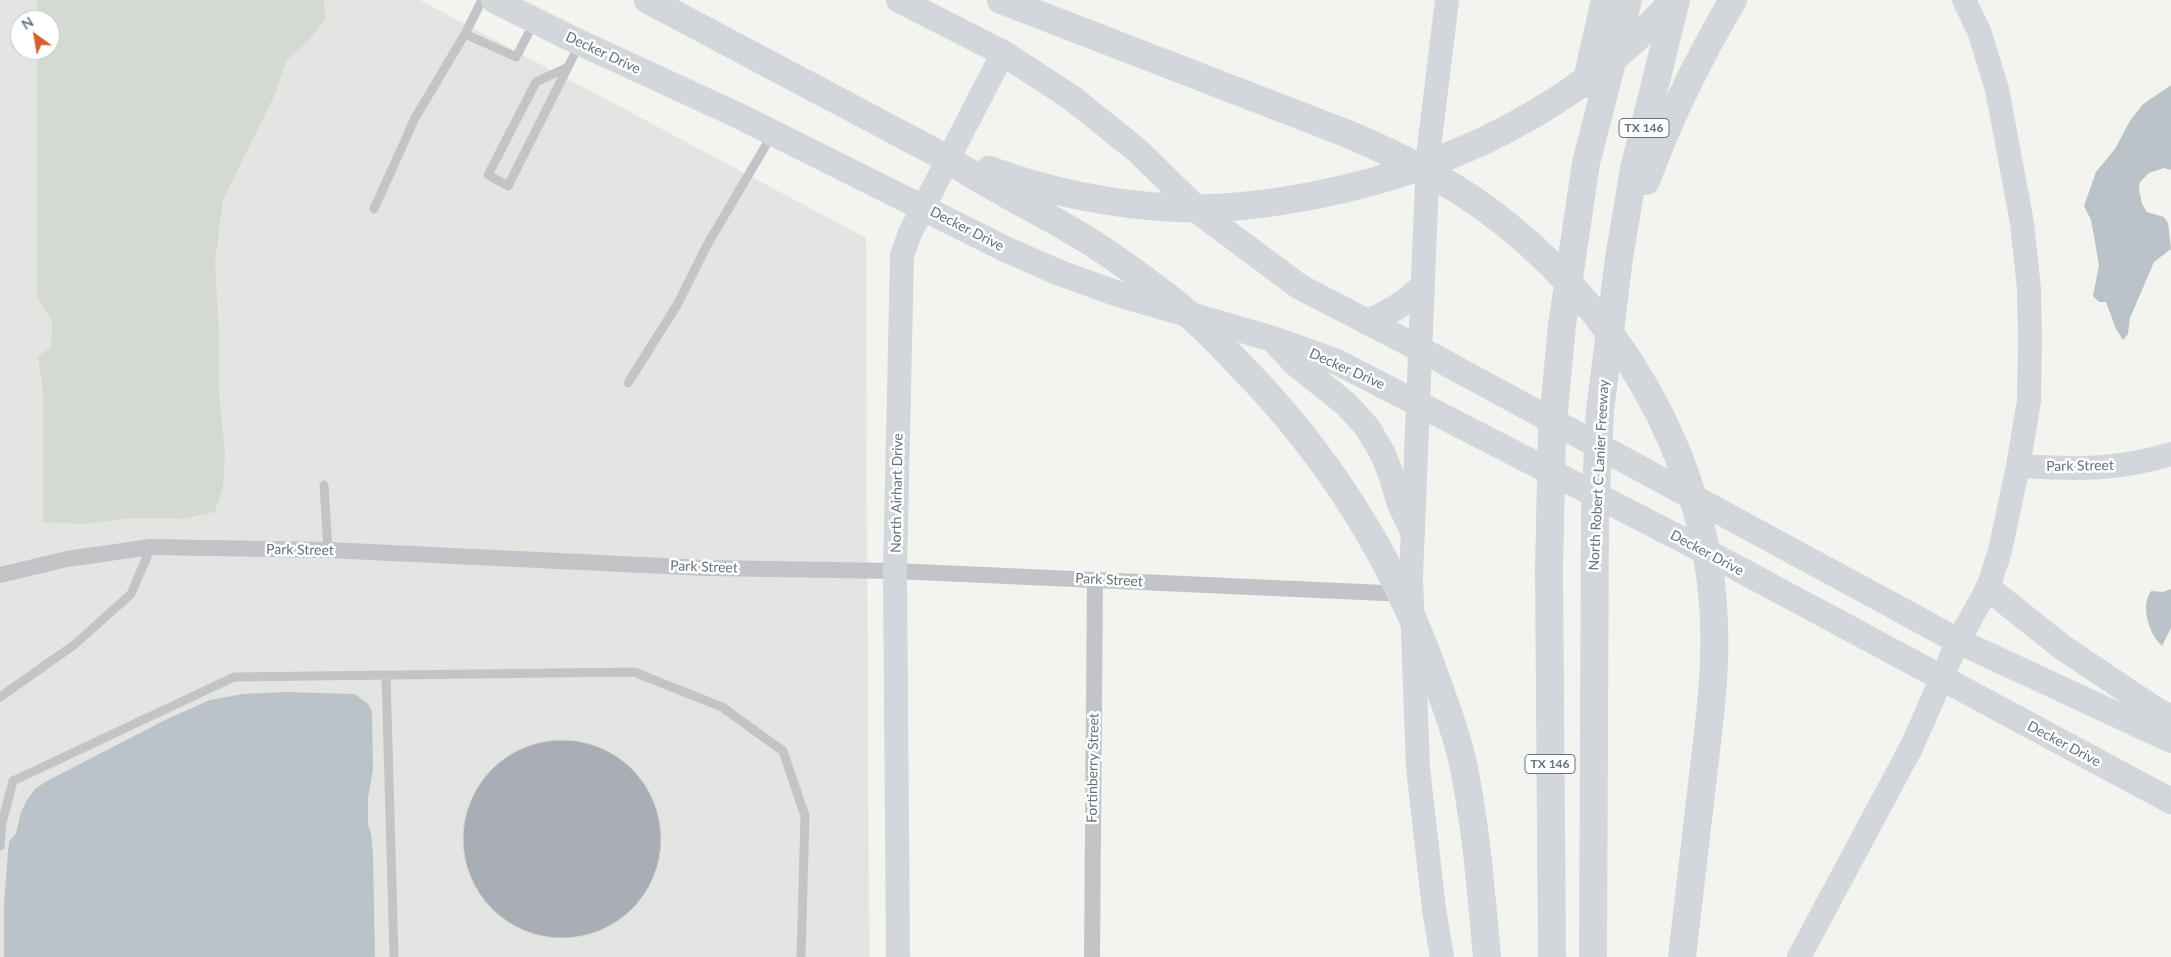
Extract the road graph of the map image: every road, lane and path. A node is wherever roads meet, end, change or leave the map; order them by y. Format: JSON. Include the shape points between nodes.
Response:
{"nodes":[{"id":1,"x":482,"y":0,"type":"edge"},
{"id":2,"x":494,"y":0,"type":"edge"},
{"id":3,"x":648,"y":0,"type":"edge"},
{"id":4,"x":899,"y":0,"type":"edge"},
{"id":5,"x":1001,"y":0,"type":"edge"},
{"id":6,"x":1447,"y":0,"type":"edge"},
{"id":7,"x":1605,"y":0,"type":"edge"},
{"id":8,"x":1628,"y":0,"type":"edge"},
{"id":9,"x":1675,"y":0,"type":"edge"},
{"id":10,"x":1733,"y":0,"type":"edge"},
{"id":11,"x":1964,"y":0,"type":"edge"},
{"id":12,"x":535,"y":20,"type":"junction"},
{"id":13,"x":466,"y":34,"type":"junction"},
{"id":14,"x":580,"y":42,"type":"junction"},
{"id":15,"x":1003,"y":53,"type":"junction"},
{"id":16,"x":568,"y":66,"type":"junction"},
{"id":17,"x":773,"y":134,"type":"junction"},
{"id":18,"x":946,"y":158,"type":"junction"},
{"id":19,"x":1586,"y":163,"type":"junction"},
{"id":20,"x":925,"y":208,"type":"junction"},
{"id":21,"x":374,"y":209,"type":"dead end"},
{"id":22,"x":1619,"y":258,"type":"junction"},
{"id":23,"x":1422,"y":287,"type":"junction"},
{"id":24,"x":1368,"y":322,"type":"junction"},
{"id":25,"x":1273,"y":339,"type":"junction"},
{"id":26,"x":1420,"y":349,"type":"junction"},
{"id":27,"x":628,"y":382,"type":"dead end"},
{"id":28,"x":1417,"y":402,"type":"junction"},
{"id":29,"x":2171,"y":454,"type":"edge"},
{"id":30,"x":2018,"y":466,"type":"junction"},
{"id":31,"x":324,"y":485,"type":"dead end"},
{"id":32,"x":1412,"y":529,"type":"junction"},
{"id":33,"x":151,"y":547,"type":"junction"},
{"id":34,"x":328,"y":550,"type":"junction"},
{"id":35,"x":895,"y":570,"type":"junction"},
{"id":36,"x":0,"y":575,"type":"edge"},
{"id":37,"x":1095,"y":580,"type":"junction"},
{"id":38,"x":1988,"y":588,"type":"junction"},
{"id":39,"x":1412,"y":595,"type":"junction"},
{"id":40,"x":1958,"y":641,"type":"junction"},
{"id":41,"x":386,"y":675,"type":"junction"},
{"id":42,"x":1942,"y":678,"type":"junction"},
{"id":43,"x":0,"y":697,"type":"edge"},
{"id":44,"x":2171,"y":718,"type":"edge"},
{"id":45,"x":2171,"y":740,"type":"edge"},
{"id":46,"x":2171,"y":801,"type":"edge"},
{"id":47,"x":0,"y":846,"type":"edge"},
{"id":48,"x":1683,"y":945,"type":"edge"},
{"id":49,"x":394,"y":957,"type":"edge"},
{"id":50,"x":801,"y":957,"type":"edge"},
{"id":51,"x":898,"y":957,"type":"edge"},
{"id":52,"x":1092,"y":957,"type":"edge"},
{"id":53,"x":1442,"y":957,"type":"edge"},
{"id":54,"x":1487,"y":957,"type":"edge"},
{"id":55,"x":1552,"y":957,"type":"edge"},
{"id":56,"x":1593,"y":957,"type":"edge"},
{"id":57,"x":1799,"y":957,"type":"edge"}],
"edges":[{"from":1,"to":13,"type":"lane"},
{"from":2,"to":12,"type":"main road","name":"Decker Drive"},
{"from":3,"to":18,"type":"highway"},
{"from":4,"to":15,"type":"main road"},
{"from":5,"to":48,"type":"highway","via":[[1398,155],[1442,179],[1509,226],[1537,251],[1597,316],[1639,378],[1683,468],[1711,580],[1713,688]]},
{"from":6,"to":23,"type":"main road","via":[[1428,156]]},
{"from":7,"to":19,"type":"highway","via":[[1581,112]]},
{"from":8,"to":19,"type":"highway","number":"TX 146"},
{"from":9,"to":18,"type":"highway","via":[[1608,62],[1527,118],[1460,153],[1358,187],[1285,201],[1178,208],[1090,198]]},
{"from":9,"to":22,"type":"highway","name":"North Robert C Lanier Freeway","number":"TX 146","via":[[1634,169]]},
{"from":10,"to":22,"type":"highway","via":[[1704,49],[1674,113]]},
{"from":11,"to":30,"type":"main road","via":[[1979,31],[1997,89],[2022,223],[2029,289],[2030,341],[2029,401]]},
{"from":12,"to":13,"type":"lane","via":[[516,57]]},
{"from":12,"to":14,"type":"main road","name":"Decker Drive"},
{"from":13,"to":21,"type":"lane","via":[[415,118]]},
{"from":14,"to":16,"type":"lane"},
{"from":14,"to":17,"type":"main road","name":"Decker Drive"},
{"from":15,"to":20,"type":"main road","name":"North Airhart Drive"},
{"from":15,"to":24,"type":"main road","via":[[1103,121],[1202,214],[1300,287]]},
{"from":16,"to":16,"type":"lane","via":[[536,82],[488,175],[508,186]]},
{"from":17,"to":20,"type":"main road","name":"Decker Drive"},
{"from":17,"to":27,"type":"lane","via":[[707,245],[677,305]]},
{"from":18,"to":54,"type":"highway","via":[[1092,243],[1182,309],[1264,389],[1322,458],[1354,505],[1408,606],[1430,660],[1462,758],[1479,864]]},
{"from":19,"to":55,"type":"highway","number":"TX 146","via":[[1562,325],[1552,432],[1549,570]]},
{"from":20,"to":25,"type":"main road","name":"Decker Drive","via":[[1060,273],[1118,294]]},
{"from":20,"to":35,"type":"main road","name":"North Airhart Drive","via":[[902,255]]},
{"from":22,"to":56,"type":"highway","name":"North Robert C Lanier Freeway","number":"TX 146","via":[[1599,420],[1595,511]]},
{"from":23,"to":24,"type":"main road","via":[[1406,302]]},
{"from":23,"to":26,"type":"main road"},
{"from":24,"to":26,"type":"main road"},
{"from":25,"to":28,"type":"main road","name":"Decker Drive","via":[[1337,362]]},
{"from":25,"to":32,"type":"main road","via":[[1296,364],[1346,404],[1367,427],[1383,454]]},
{"from":26,"to":28,"type":"main road"},
{"from":26,"to":40,"type":"main road"},
{"from":28,"to":32,"type":"main road"},
{"from":28,"to":42,"type":"main road","name":"Decker Drive"},
{"from":29,"to":30,"type":"main road","name":"Park Street","via":[[2114,467]]},
{"from":30,"to":38,"type":"main road","via":[[2000,551]]},
{"from":31,"to":34,"type":"lane"},
{"from":32,"to":39,"type":"main road"},
{"from":33,"to":34,"type":"street","name":"Park Street"},
{"from":33,"to":36,"type":"street","name":"Park Street","via":[[67,559]]},
{"from":33,"to":43,"type":"lane","via":[[130,594],[74,645]]},
{"from":34,"to":35,"type":"street","name":"Park Street","via":[[706,568]]},
{"from":35,"to":37,"type":"street","name":"Park Street"},
{"from":35,"to":51,"type":"main road","name":"North Airhart Drive"},
{"from":37,"to":39,"type":"street","name":"Park Street"},
{"from":37,"to":52,"type":"street","name":"Fortinberry Street"},
{"from":38,"to":40,"type":"main road"},
{"from":38,"to":44,"type":"main road","via":[[2062,647]]},
{"from":39,"to":53,"type":"main road","via":[[1418,768]]},
{"from":40,"to":42,"type":"main road"},
{"from":40,"to":45,"type":"main road"},
{"from":41,"to":47,"type":"lane","via":[[234,677],[13,781],[2,823]]},
{"from":41,"to":49,"type":"lane"},
{"from":41,"to":50,"type":"lane","via":[[634,672],[722,706],[783,751],[805,816]]},
{"from":42,"to":46,"type":"main road","name":"Decker Drive"},
{"from":42,"to":57,"type":"main road","via":[[1912,746]]}]}
